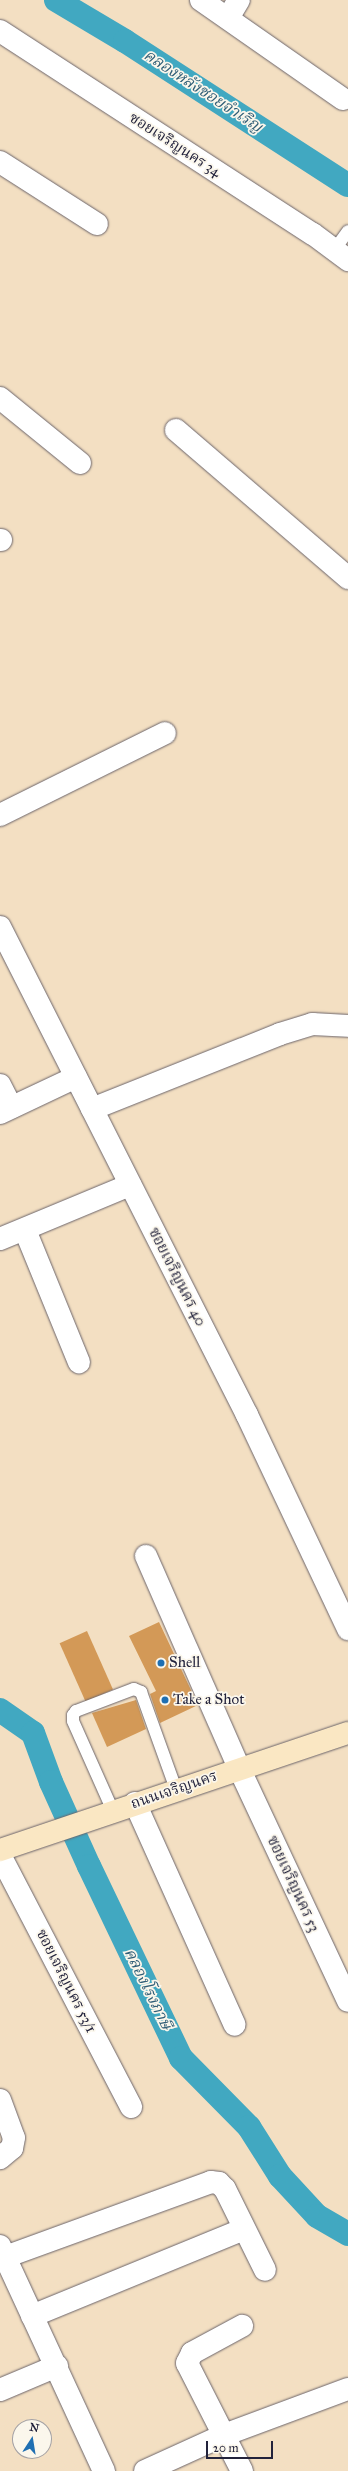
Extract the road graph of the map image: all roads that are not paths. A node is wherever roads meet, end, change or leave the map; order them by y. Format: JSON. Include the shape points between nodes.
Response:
{"nodes":[{"id":1,"x":201,"y":0,"type":"edge"},
{"id":2,"x":240,"y":0,"type":"edge"},
{"id":3,"x":228,"y":18,"type":"junction"},
{"id":4,"x":0,"y":31,"type":"edge"},
{"id":5,"x":343,"y":99,"type":"dead end"},
{"id":6,"x":0,"y":162,"type":"edge"},
{"id":7,"x":97,"y":224,"type":"dead end"},
{"id":8,"x":348,"y":231,"type":"edge"},
{"id":9,"x":341,"y":254,"type":"edge"},
{"id":10,"x":0,"y":398,"type":"edge"},
{"id":11,"x":176,"y":430,"type":"dead end"},
{"id":12,"x":80,"y":463,"type":"dead end"},
{"id":13,"x":348,"y":578,"type":"edge"},
{"id":14,"x":165,"y":733,"type":"dead end"},
{"id":15,"x":0,"y":815,"type":"edge"},
{"id":16,"x":0,"y":926,"type":"edge"},
{"id":17,"x":348,"y":1026,"type":"edge"},
{"id":18,"x":76,"y":1077,"type":"junction"},
{"id":19,"x":0,"y":1085,"type":"edge"},
{"id":20,"x":92,"y":1109,"type":"junction"},
{"id":21,"x":6,"y":1110,"type":"edge"},
{"id":22,"x":130,"y":1185,"type":"junction"},
{"id":23,"x":25,"y":1230,"type":"junction"},
{"id":24,"x":0,"y":1239,"type":"edge"},
{"id":25,"x":79,"y":1362,"type":"dead end"},
{"id":26,"x":146,"y":1556,"type":"dead end"},
{"id":27,"x":348,"y":1629,"type":"edge"},
{"id":28,"x":348,"y":1733,"type":"edge"},
{"id":29,"x":239,"y":1768,"type":"junction"},
{"id":30,"x":176,"y":1789,"type":"junction"},
{"id":31,"x":135,"y":1803,"type":"junction"},
{"id":32,"x":113,"y":1811,"type":"junction"},
{"id":33,"x":0,"y":1850,"type":"edge"},
{"id":34,"x":0,"y":1855,"type":"edge"},
{"id":35,"x":345,"y":1988,"type":"edge"},
{"id":36,"x":235,"y":2025,"type":"dead end"},
{"id":37,"x":0,"y":2100,"type":"edge"},
{"id":38,"x":131,"y":2107,"type":"dead end"},
{"id":39,"x":0,"y":2158,"type":"edge"},
{"id":40,"x":244,"y":2228,"type":"junction"},
{"id":41,"x":2,"y":2251,"type":"edge"},
{"id":42,"x":265,"y":2270,"type":"dead end"},
{"id":43,"x":32,"y":2316,"type":"junction"},
{"id":44,"x":242,"y":2326,"type":"dead end"},
{"id":45,"x":57,"y":2366,"type":"junction"},
{"id":46,"x":348,"y":2389,"type":"edge"},
{"id":47,"x":0,"y":2390,"type":"edge"},
{"id":48,"x":224,"y":2435,"type":"junction"},
{"id":49,"x":104,"y":2471,"type":"edge"},
{"id":50,"x":145,"y":2471,"type":"edge"},
{"id":51,"x":242,"y":2471,"type":"edge"}],
"edges":[{"from":1,"to":3,"type":"street"},
{"from":2,"to":3,"type":"street"},
{"from":3,"to":5,"type":"street"},
{"from":4,"to":9,"type":"street","name":"ซอยเจริญนคร 34"},
{"from":6,"to":7,"type":"street"},
{"from":8,"to":9,"type":"lane"},
{"from":10,"to":12,"type":"street"},
{"from":11,"to":13,"type":"street"},
{"from":14,"to":15,"type":"street"},
{"from":16,"to":18,"type":"street","name":"ซอยเจริญนคร 40"},
{"from":17,"to":20,"type":"street","via":[[312,1024],[280,1034]]},
{"from":18,"to":20,"type":"street","name":"ซอยเจริญนคร 40"},
{"from":18,"to":21,"type":"street"},
{"from":19,"to":21,"type":"street"},
{"from":20,"to":22,"type":"street","name":"ซอยเจริญนคร 40"},
{"from":22,"to":23,"type":"street"},
{"from":22,"to":27,"type":"street","name":"ซอยเจริญนคร 40","via":[[247,1415]]},
{"from":23,"to":24,"type":"street"},
{"from":23,"to":25,"type":"street"},
{"from":26,"to":29,"type":"street","name":"ซอยเจริญนคร 53"},
{"from":28,"to":29,"type":"main road","name":"ถนนเจริญนคร"},
{"from":29,"to":30,"type":"main road","name":"ถนนเจริญนคร"},
{"from":29,"to":35,"type":"street","name":"ซอยเจริญนคร 53"},
{"from":30,"to":31,"type":"main road","name":"ถนนเจริญนคร"},
{"from":30,"to":32,"type":"lane","via":[[141,1692],[134,1689],[76,1710],[73,1715]]},
{"from":31,"to":32,"type":"main road","name":"ถนนเจริญนคร"},
{"from":31,"to":36,"type":"street"},
{"from":32,"to":33,"type":"main road","name":"ถนนเจริญนคร"},
{"from":34,"to":38,"type":"street","name":"ซอยเจริญนคร 53/1"},
{"from":37,"to":39,"type":"street","via":[[14,2138],[12,2148]]},
{"from":40,"to":41,"type":"street","via":[[225,2189],[219,2183],[211,2182]]},
{"from":40,"to":42,"type":"street"},
{"from":40,"to":43,"type":"street"},
{"from":41,"to":43,"type":"street"},
{"from":43,"to":45,"type":"street"},
{"from":44,"to":48,"type":"street","via":[[192,2352],[187,2363]]},
{"from":45,"to":47,"type":"street"},
{"from":45,"to":49,"type":"street"},
{"from":46,"to":48,"type":"street"},
{"from":48,"to":50,"type":"street"},
{"from":48,"to":51,"type":"street"}]}
